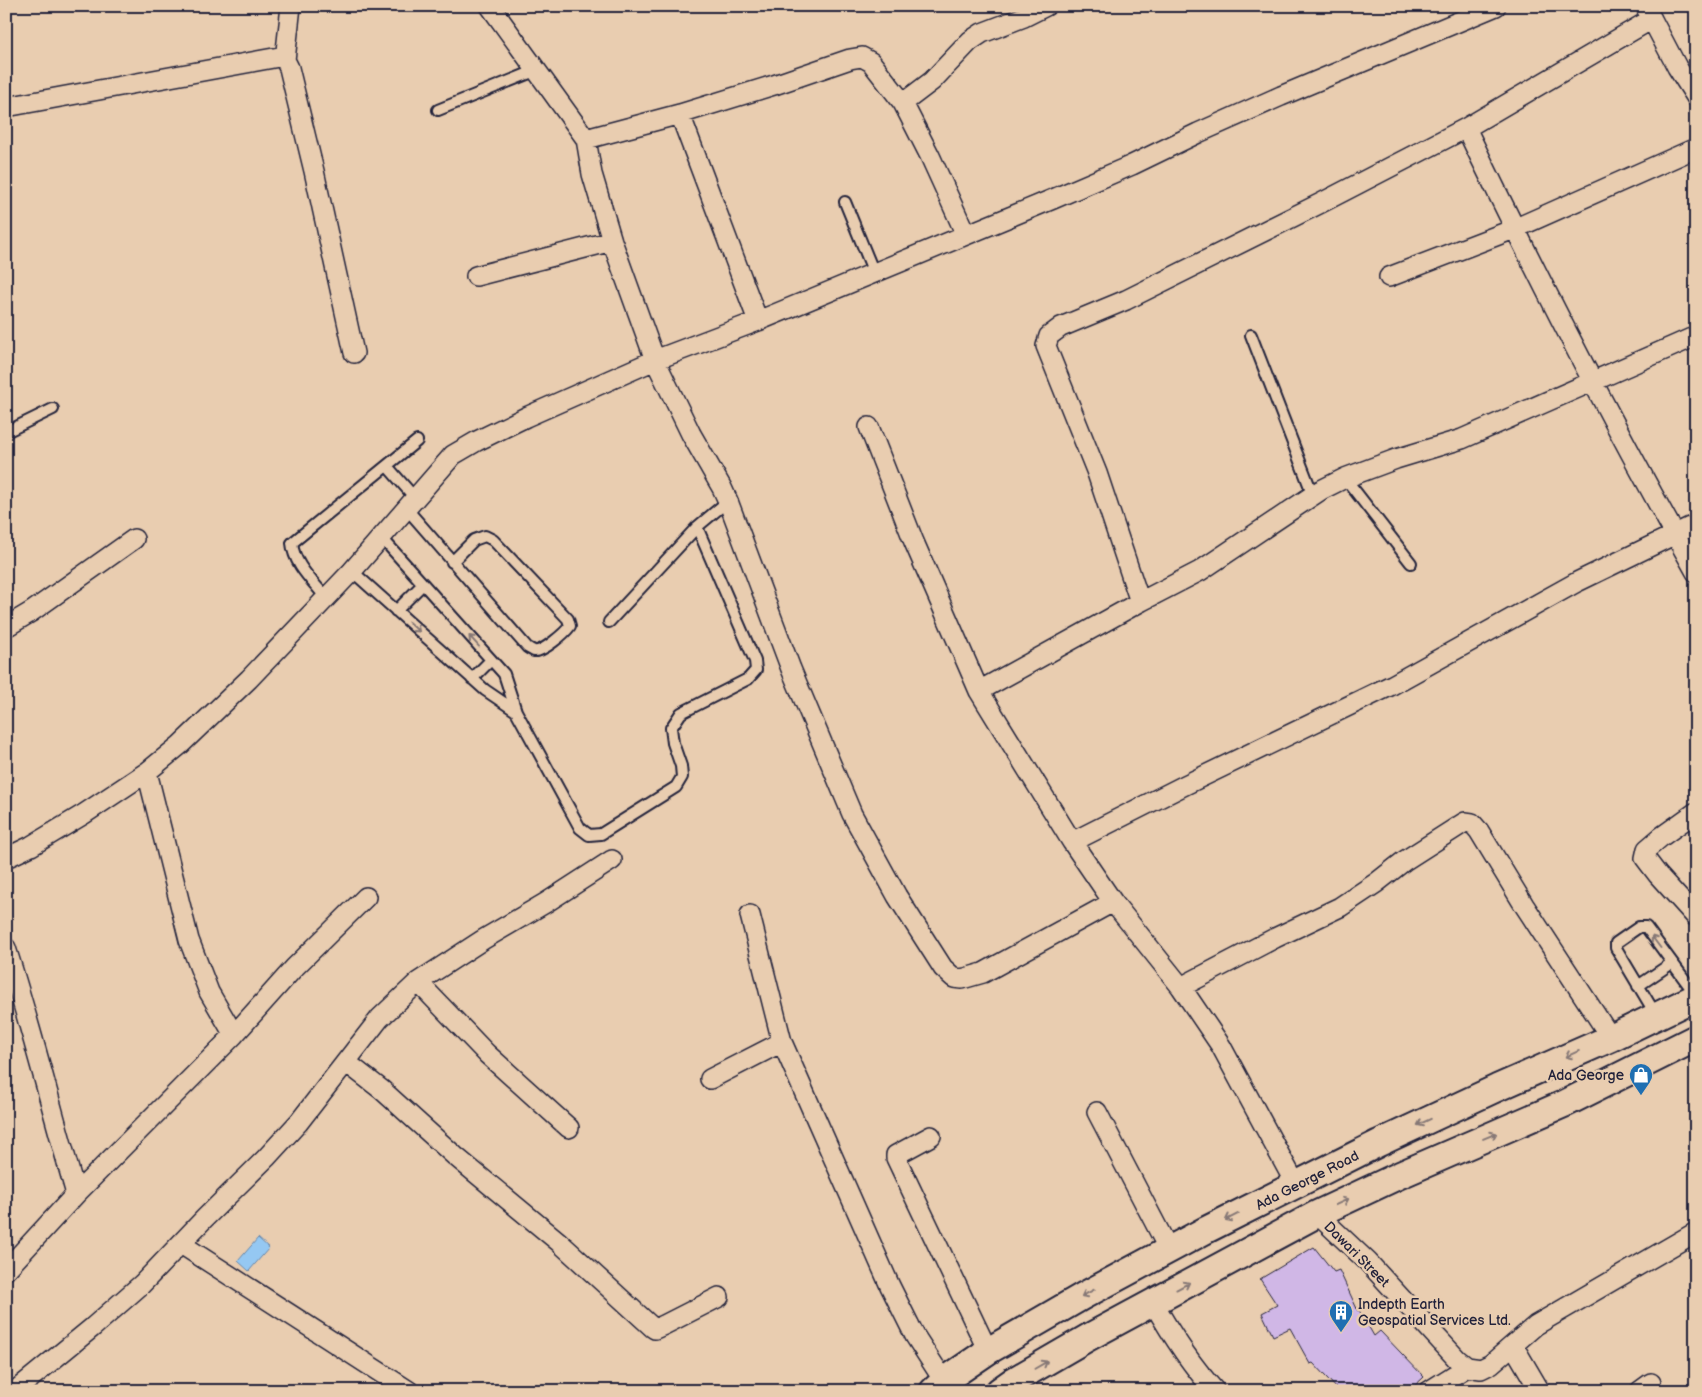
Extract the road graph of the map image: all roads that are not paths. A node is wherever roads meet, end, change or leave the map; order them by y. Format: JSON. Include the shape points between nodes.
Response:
{"nodes":[{"id":1,"x":291,"y":6,"type":"edge"},
{"id":2,"x":490,"y":6,"type":"edge"},
{"id":3,"x":1046,"y":6,"type":"edge"},
{"id":4,"x":1496,"y":6,"type":"edge"},
{"id":5,"x":1648,"y":13,"type":"edge"},
{"id":6,"x":285,"y":60,"type":"junction"},
{"id":7,"x":537,"y":70,"type":"junction"},
{"id":8,"x":1696,"y":97,"type":"edge"},
{"id":9,"x":903,"y":103,"type":"junction"},
{"id":10,"x":6,"y":107,"type":"edge"},
{"id":11,"x":438,"y":110,"type":"dead end"},
{"id":12,"x":680,"y":114,"type":"junction"},
{"id":13,"x":1466,"y":128,"type":"junction"},
{"id":14,"x":586,"y":139,"type":"junction"},
{"id":15,"x":1696,"y":148,"type":"edge"},
{"id":16,"x":845,"y":202,"type":"dead end"},
{"id":17,"x":1514,"y":229,"type":"junction"},
{"id":18,"x":966,"y":235,"type":"junction"},
{"id":19,"x":612,"y":241,"type":"junction"},
{"id":20,"x":874,"y":274,"type":"junction"},
{"id":21,"x":476,"y":276,"type":"dead end"},
{"id":22,"x":1389,"y":277,"type":"dead end"},
{"id":23,"x":758,"y":321,"type":"junction"},
{"id":24,"x":1251,"y":335,"type":"dead end"},
{"id":25,"x":1696,"y":336,"type":"edge"},
{"id":26,"x":354,"y":353,"type":"dead end"},
{"id":27,"x":655,"y":360,"type":"junction"},
{"id":28,"x":1593,"y":382,"type":"junction"},
{"id":29,"x":53,"y":409,"type":"dead end"},
{"id":30,"x":869,"y":427,"type":"dead end"},
{"id":31,"x":6,"y":432,"type":"edge"},
{"id":32,"x":417,"y":441,"type":"dead end"},
{"id":33,"x":387,"y":466,"type":"junction"},
{"id":34,"x":1345,"y":478,"type":"junction"},
{"id":35,"x":1312,"y":495,"type":"junction"},
{"id":36,"x":728,"y":501,"type":"junction"},
{"id":37,"x":411,"y":503,"type":"junction"},
{"id":38,"x":1696,"y":524,"type":"edge"},
{"id":39,"x":696,"y":527,"type":"junction"},
{"id":40,"x":1674,"y":534,"type":"junction"},
{"id":41,"x":381,"y":538,"type":"junction"},
{"id":42,"x":134,"y":539,"type":"dead end"},
{"id":43,"x":452,"y":562,"type":"junction"},
{"id":44,"x":1411,"y":563,"type":"dead end"},
{"id":45,"x":352,"y":571,"type":"junction"},
{"id":46,"x":1696,"y":572,"type":"edge"},
{"id":47,"x":423,"y":584,"type":"junction"},
{"id":48,"x":326,"y":598,"type":"junction"},
{"id":49,"x":1140,"y":602,"type":"junction"},
{"id":50,"x":396,"y":611,"type":"junction"},
{"id":51,"x":609,"y":622,"type":"dead end"},
{"id":52,"x":6,"y":627,"type":"edge"},
{"id":53,"x":491,"y":660,"type":"junction"},
{"id":54,"x":472,"y":679,"type":"junction"},
{"id":55,"x":979,"y":691,"type":"junction"},
{"id":56,"x":516,"y":711,"type":"junction"},
{"id":57,"x":147,"y":772,"type":"junction"},
{"id":58,"x":1696,"y":812,"type":"edge"},
{"id":59,"x":1072,"y":842,"type":"junction"},
{"id":60,"x":6,"y":858,"type":"edge"},
{"id":61,"x":612,"y":860,"type":"dead end"},
{"id":62,"x":366,"y":897,"type":"dead end"},
{"id":63,"x":1113,"y":902,"type":"junction"},
{"id":64,"x":750,"y":916,"type":"dead end"},
{"id":65,"x":1696,"y":917,"type":"edge"},
{"id":66,"x":6,"y":948,"type":"edge"},
{"id":67,"x":1672,"y":963,"type":"junction"},
{"id":68,"x":418,"y":982,"type":"junction"},
{"id":69,"x":1638,"y":986,"type":"junction"},
{"id":70,"x":1181,"y":987,"type":"junction"},
{"id":71,"x":1696,"y":996,"type":"edge"},
{"id":72,"x":1656,"y":1016,"type":"junction"},
{"id":73,"x":234,"y":1035,"type":"junction"},
{"id":74,"x":1611,"y":1038,"type":"junction"},
{"id":75,"x":1696,"y":1038,"type":"edge"},
{"id":76,"x":782,"y":1042,"type":"junction"},
{"id":77,"x":346,"y":1062,"type":"junction"},
{"id":78,"x":710,"y":1079,"type":"dead end"},
{"id":79,"x":1097,"y":1112,"type":"dead end"},
{"id":80,"x":569,"y":1128,"type":"dead end"},
{"id":81,"x":931,"y":1136,"type":"dead end"},
{"id":82,"x":1296,"y":1185,"type":"junction"},
{"id":83,"x":76,"y":1194,"type":"junction"},
{"id":84,"x":1317,"y":1214,"type":"junction"},
{"id":85,"x":1696,"y":1232,"type":"edge"},
{"id":86,"x":181,"y":1244,"type":"junction"},
{"id":87,"x":1168,"y":1250,"type":"junction"},
{"id":88,"x":6,"y":1270,"type":"edge"},
{"id":89,"x":719,"y":1297,"type":"dead end"},
{"id":90,"x":1153,"y":1302,"type":"junction"},
{"id":91,"x":1512,"y":1345,"type":"junction"},
{"id":92,"x":988,"y":1351,"type":"junction"},
{"id":93,"x":1467,"y":1368,"type":"junction"},
{"id":94,"x":938,"y":1386,"type":"edge"},
{"id":95,"x":1432,"y":1390,"type":"edge"},
{"id":96,"x":15,"y":1391,"type":"edge"},
{"id":97,"x":409,"y":1391,"type":"edge"},
{"id":98,"x":1000,"y":1391,"type":"edge"},
{"id":99,"x":1215,"y":1391,"type":"edge"},
{"id":100,"x":1540,"y":1391,"type":"edge"}],
"edges":[{"from":1,"to":6,"type":"street"},
{"from":2,"to":7,"type":"street"},
{"from":3,"to":9,"type":"street","via":[[982,33],[932,81]]},
{"from":4,"to":18,"type":"street","via":[[1281,96],[1132,165]]},
{"from":5,"to":8,"type":"street"},
{"from":5,"to":13,"type":"street"},
{"from":6,"to":10,"type":"street","via":[[279,57]]},
{"from":6,"to":26,"type":"street","via":[[314,171]]},
{"from":7,"to":11,"type":"lane"},
{"from":7,"to":14,"type":"street"},
{"from":9,"to":12,"type":"street","via":[[871,62],[862,58],[850,59]]},
{"from":9,"to":18,"type":"street"},
{"from":12,"to":14,"type":"street"},
{"from":12,"to":23,"type":"street"},
{"from":13,"to":17,"type":"street"},
{"from":13,"to":49,"type":"street","via":[[1126,300],[1061,327],[1049,336],[1046,346],[1097,473]]},
{"from":14,"to":19,"type":"street","via":[[592,174]]},
{"from":15,"to":17,"type":"street"},
{"from":16,"to":20,"type":"lane"},
{"from":17,"to":22,"type":"street"},
{"from":17,"to":28,"type":"street"},
{"from":18,"to":20,"type":"street"},
{"from":19,"to":21,"type":"street"},
{"from":19,"to":27,"type":"street"},
{"from":20,"to":23,"type":"street"},
{"from":23,"to":27,"type":"street"},
{"from":24,"to":35,"type":"lane"},
{"from":25,"to":28,"type":"street"},
{"from":27,"to":36,"type":"street"},
{"from":27,"to":37,"type":"street","via":[[526,417],[453,455]]},
{"from":28,"to":34,"type":"street","via":[[1462,439]]},
{"from":28,"to":40,"type":"street"},
{"from":29,"to":31,"type":"lane"},
{"from":30,"to":55,"type":"street","via":[[914,542]]},
{"from":32,"to":33,"type":"lane"},
{"from":33,"to":37,"type":"lane"},
{"from":33,"to":48,"type":"lane","via":[[292,543],[298,563]]},
{"from":34,"to":35,"type":"street"},
{"from":34,"to":44,"type":"lane"},
{"from":35,"to":49,"type":"street","via":[[1200,571]]},
{"from":36,"to":39,"type":"lane"},
{"from":36,"to":63,"type":"street","via":[[791,669],[852,814],[897,896],[943,968],[954,978],[983,973]]},
{"from":37,"to":41,"type":"street"},
{"from":37,"to":43,"type":"lane"},
{"from":38,"to":40,"type":"street"},
{"from":39,"to":51,"type":"lane"},
{"from":39,"to":56,"type":"lane","via":[[755,661],[756,670],[748,679],[681,713],[671,728],[682,777],[676,787],[601,834],[589,835],[580,828]]},
{"from":40,"to":46,"type":"street"},
{"from":40,"to":59,"type":"street","via":[[1577,582],[1392,685]]},
{"from":41,"to":45,"type":"street"},
{"from":41,"to":47,"type":"lane"},
{"from":42,"to":52,"type":"street"},
{"from":43,"to":43,"type":"lane","via":[[474,540],[486,536],[568,619],[570,626],[540,650],[533,651]]},
{"from":45,"to":48,"type":"street"},
{"from":45,"to":50,"type":"lane"},
{"from":47,"to":50,"type":"lane"},
{"from":53,"to":47,"type":"lane","one_way":true},
{"from":48,"to":57,"type":"street","via":[[249,679]]},
{"from":49,"to":55,"type":"street"},
{"from":50,"to":54,"type":"lane","one_way":true},
{"from":53,"to":54,"type":"lane"},
{"from":53,"to":56,"type":"lane","via":[[504,674]]},
{"from":54,"to":56,"type":"lane"},
{"from":55,"to":59,"type":"street"},
{"from":57,"to":60,"type":"street","via":[[84,814]]},
{"from":57,"to":73,"type":"street","via":[[189,940],[209,992]]},
{"from":58,"to":65,"type":"street","via":[[1646,849],[1645,858]]},
{"from":59,"to":63,"type":"street"},
{"from":61,"to":68,"type":"street"},
{"from":62,"to":73,"type":"street","via":[[294,968]]},
{"from":63,"to":70,"type":"street"},
{"from":64,"to":76,"type":"street"},
{"from":66,"to":83,"type":"street"},
{"from":67,"to":69,"type":"lane"},
{"from":67,"to":69,"type":"lane","one_way":true,"via":[[1646,928],[1639,927],[1616,943]]},
{"from":67,"to":71,"type":"lane"},
{"from":68,"to":77,"type":"street","via":[[380,1018]]},
{"from":68,"to":80,"type":"street","via":[[487,1054]]},
{"from":69,"to":72,"type":"lane"},
{"from":70,"to":74,"type":"street","via":[[1340,907],[1465,822],[1472,823],[1479,830]]},
{"from":70,"to":82,"type":"street","via":[[1221,1046]]},
{"from":71,"to":72,"type":"main road","name":"Ada George Road"},
{"from":72,"to":74,"type":"main road","name":"Ada George Road"},
{"from":73,"to":83,"type":"street"},
{"from":74,"to":82,"type":"main road","name":"Ada George Road","one_way":true,"via":[[1379,1143]]},
{"from":84,"to":75,"type":"main road","one_way":true,"via":[[1566,1103]]},
{"from":76,"to":78,"type":"street"},
{"from":76,"to":94,"type":"street"},
{"from":77,"to":86,"type":"street","via":[[292,1130]]},
{"from":77,"to":89,"type":"street","via":[[559,1242],[652,1327],[659,1328]]},
{"from":79,"to":87,"type":"street"},
{"from":81,"to":92,"type":"street","via":[[896,1154],[896,1158]]},
{"from":82,"to":87,"type":"main road","name":"Ada George Road","one_way":true},
{"from":83,"to":88,"type":"street"},
{"from":90,"to":84,"type":"main road","one_way":true},
{"from":84,"to":93,"type":"street","name":"Dawari Street","via":[[1368,1262]]},
{"from":85,"to":91,"type":"street","via":[[1536,1325]]},
{"from":86,"to":96,"type":"street","via":[[128,1296]]},
{"from":86,"to":97,"type":"street"},
{"from":87,"to":92,"type":"main road","name":"Ada George Road","one_way":true},
{"from":98,"to":90,"type":"main road","one_way":true,"via":[[1038,1366]]},
{"from":90,"to":99,"type":"street","via":[[1184,1353]]},
{"from":91,"to":93,"type":"street","via":[[1491,1364],[1481,1369]]},
{"from":91,"to":100,"type":"street"},
{"from":92,"to":94,"type":"main road","name":"Ada George Road"},
{"from":93,"to":95,"type":"street"}]}
